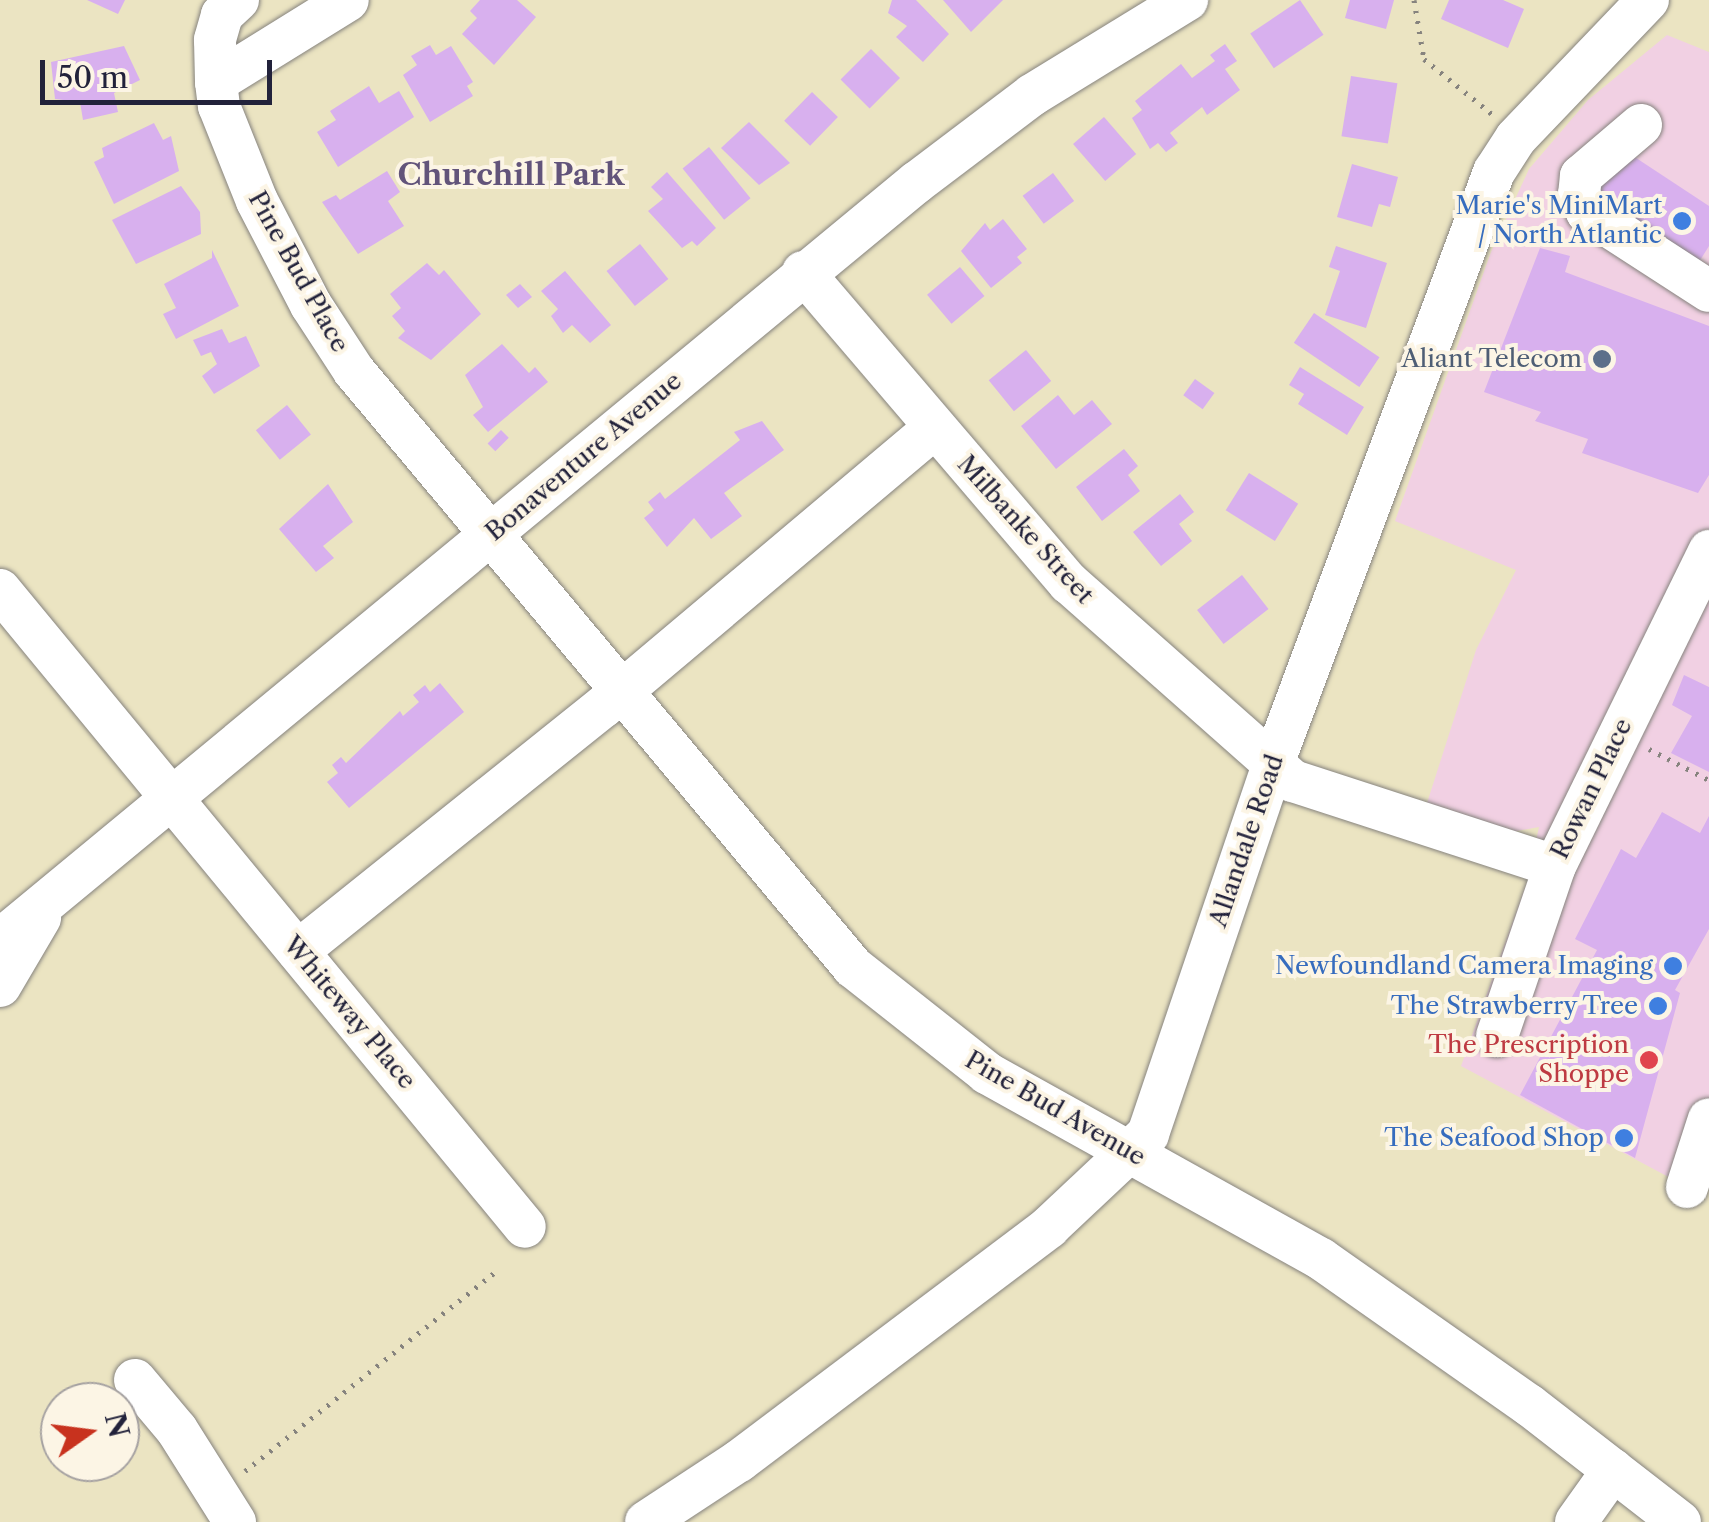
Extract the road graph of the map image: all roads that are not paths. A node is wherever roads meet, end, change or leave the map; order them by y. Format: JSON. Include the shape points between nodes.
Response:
{"nodes":[{"id":1,"x":238,"y":0,"type":"edge"},
{"id":2,"x":348,"y":0,"type":"edge"},
{"id":3,"x":1187,"y":0,"type":"edge"},
{"id":4,"x":1648,"y":0,"type":"edge"},
{"id":5,"x":216,"y":82,"type":"junction"},
{"id":6,"x":1641,"y":125,"type":"dead end"},
{"id":7,"x":803,"y":272,"type":"junction"},
{"id":8,"x":1709,"y":290,"type":"edge"},
{"id":9,"x":934,"y":428,"type":"junction"},
{"id":10,"x":488,"y":538,"type":"junction"},
{"id":11,"x":1709,"y":552,"type":"edge"},
{"id":12,"x":0,"y":590,"type":"edge"},
{"id":13,"x":618,"y":694,"type":"junction"},
{"id":14,"x":1274,"y":762,"type":"junction"},
{"id":15,"x":170,"y":802,"type":"junction"},
{"id":16,"x":1555,"y":866,"type":"junction"},
{"id":17,"x":50,"y":901,"type":"junction"},
{"id":18,"x":0,"y":940,"type":"edge"},
{"id":19,"x":298,"y":951,"type":"junction"},
{"id":20,"x":0,"y":986,"type":"edge"},
{"id":21,"x":1497,"y":1036,"type":"dead end"},
{"id":22,"x":1709,"y":1120,"type":"edge"},
{"id":23,"x":1132,"y":1154,"type":"junction"},
{"id":24,"x":1687,"y":1187,"type":"dead end"},
{"id":25,"x":525,"y":1227,"type":"dead end"},
{"id":26,"x":135,"y":1380,"type":"dead end"},
{"id":27,"x":1612,"y":1470,"type":"junction"},
{"id":28,"x":233,"y":1502,"type":"edge"},
{"id":29,"x":646,"y":1522,"type":"edge"},
{"id":30,"x":1576,"y":1522,"type":"edge"},
{"id":31,"x":1680,"y":1522,"type":"edge"}],
"edges":[{"from":1,"to":5,"type":"street","name":"Pine Bud Place","via":[[222,15],[214,40]]},
{"from":2,"to":5,"type":"street"},
{"from":3,"to":7,"type":"street","name":"Bonaventure Avenue","via":[[1032,94]]},
{"from":4,"to":14,"type":"street","name":"Allandale Road","via":[[1516,138],[1494,172]]},
{"from":5,"to":10,"type":"street","name":"Pine Bud Place","via":[[238,158],[310,305],[354,371]]},
{"from":6,"to":8,"type":"street","via":[[1580,176],[1586,212]]},
{"from":7,"to":9,"type":"street","name":"Milbanke Street"},
{"from":7,"to":10,"type":"street","name":"Bonaventure Avenue"},
{"from":9,"to":13,"type":"street"},
{"from":9,"to":14,"type":"street","name":"Milbanke Street","via":[[1069,583]]},
{"from":10,"to":13,"type":"street","name":"Pine Bud Avenue"},
{"from":10,"to":15,"type":"street","name":"Bonaventure Avenue"},
{"from":11,"to":16,"type":"street","name":"Rowan Place"},
{"from":12,"to":15,"type":"street","name":"Whiteway Place"},
{"from":13,"to":19,"type":"street"},
{"from":13,"to":23,"type":"street","name":"Pine Bud Avenue","via":[[853,968],[987,1073]]},
{"from":14,"to":16,"type":"street","name":"Milbanke Street","via":[[1307,787]]},
{"from":14,"to":23,"type":"street","name":"Allandale Road","via":[[1157,1110]]},
{"from":15,"to":17,"type":"street","name":"Bonaventure Avenue"},
{"from":15,"to":19,"type":"street","name":"Whiteway Place"},
{"from":16,"to":21,"type":"street","name":"Rowan Place"},
{"from":17,"to":18,"type":"street","name":"Bonaventure Avenue"},
{"from":17,"to":20,"type":"street"},
{"from":19,"to":25,"type":"street","name":"Whiteway Place"},
{"from":22,"to":24,"type":"street"},
{"from":23,"to":27,"type":"street","name":"Pine Bud Avenue","via":[[1320,1259]]},
{"from":23,"to":29,"type":"street","name":"Allandale Road","via":[[1049,1227],[821,1400]]},
{"from":26,"to":28,"type":"street"},
{"from":27,"to":30,"type":"street"},
{"from":27,"to":31,"type":"street","name":"Pine Bud Avenue"}]}
